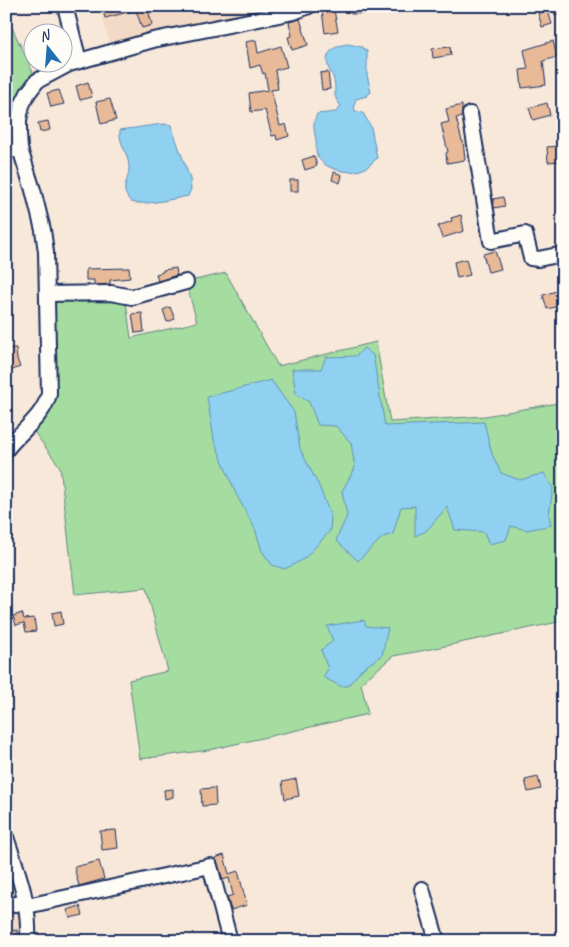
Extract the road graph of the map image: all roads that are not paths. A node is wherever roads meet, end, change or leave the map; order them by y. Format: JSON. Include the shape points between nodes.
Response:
{"nodes":[{"id":1,"x":65,"y":6,"type":"edge"},
{"id":2,"x":309,"y":6,"type":"edge"},
{"id":3,"x":79,"y":61,"type":"junction"},
{"id":4,"x":470,"y":114,"type":"dead end"},
{"id":5,"x":13,"y":150,"type":"edge"},
{"id":6,"x":563,"y":254,"type":"edge"},
{"id":7,"x":186,"y":282,"type":"dead end"},
{"id":8,"x":47,"y":294,"type":"junction"},
{"id":9,"x":6,"y":450,"type":"edge"},
{"id":10,"x":6,"y":836,"type":"edge"},
{"id":11,"x":422,"y":889,"type":"dead end"},
{"id":12,"x":26,"y":904,"type":"junction"},
{"id":13,"x":6,"y":906,"type":"edge"},
{"id":14,"x":28,"y":941,"type":"edge"},
{"id":15,"x":230,"y":941,"type":"edge"},
{"id":16,"x":437,"y":941,"type":"edge"}],
"edges":[{"from":1,"to":3,"type":"street"},
{"from":2,"to":3,"type":"street","via":[[276,16],[153,40]]},
{"from":3,"to":5,"type":"street","via":[[37,81],[28,93],[22,105]]},
{"from":4,"to":6,"type":"street","via":[[491,242],[525,234],[531,258]]},
{"from":5,"to":8,"type":"street","via":[[33,190],[43,230]]},
{"from":7,"to":8,"type":"street","via":[[132,296]]},
{"from":8,"to":9,"type":"street","via":[[47,402],[40,415]]},
{"from":10,"to":12,"type":"street"},
{"from":11,"to":16,"type":"street"},
{"from":12,"to":13,"type":"street"},
{"from":12,"to":14,"type":"street"},
{"from":12,"to":15,"type":"street","via":[[210,866]]}]}
